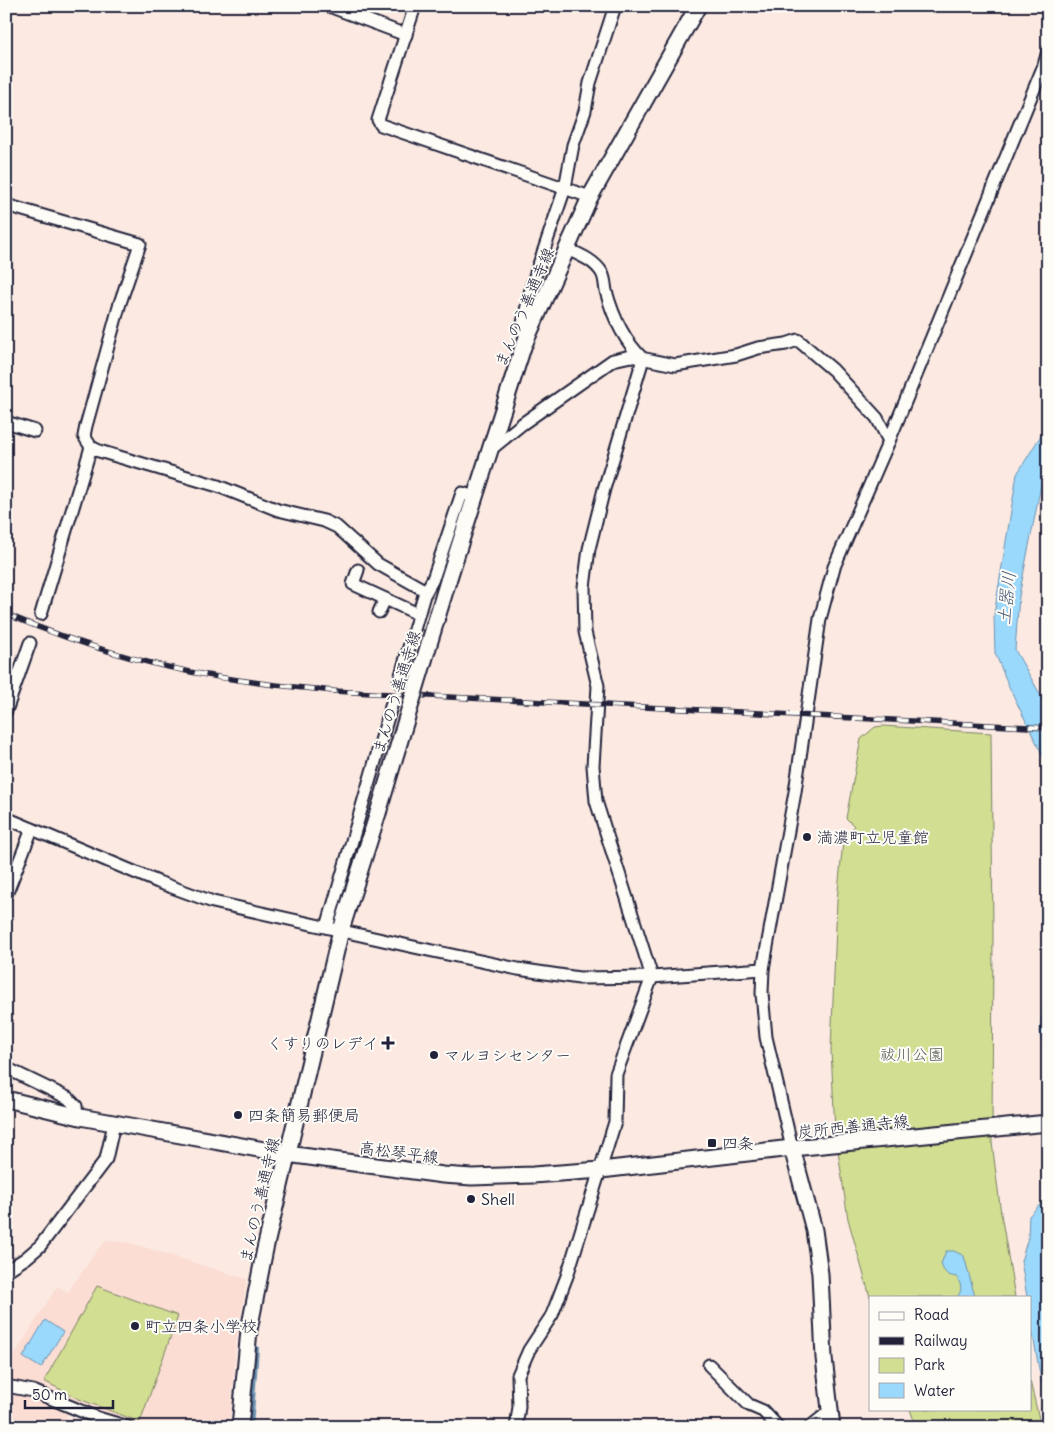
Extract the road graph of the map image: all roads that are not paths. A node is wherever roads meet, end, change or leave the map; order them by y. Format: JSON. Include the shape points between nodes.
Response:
{"nodes":[{"id":1,"x":329,"y":6,"type":"edge"},
{"id":2,"x":416,"y":6,"type":"edge"},
{"id":3,"x":615,"y":6,"type":"edge"},
{"id":4,"x":698,"y":6,"type":"edge"},
{"id":5,"x":406,"y":35,"type":"junction"},
{"id":6,"x":1048,"y":51,"type":"edge"},
{"id":7,"x":564,"y":188,"type":"junction"},
{"id":8,"x":590,"y":197,"type":"junction"},
{"id":9,"x":6,"y":205,"type":"edge"},
{"id":10,"x":567,"y":249,"type":"junction"},
{"id":11,"x":526,"y":342,"type":"junction"},
{"id":12,"x":643,"y":359,"type":"junction"},
{"id":13,"x":6,"y":422,"type":"edge"},
{"id":14,"x":35,"y":431,"type":"dead end"},
{"id":15,"x":889,"y":440,"type":"junction"},
{"id":16,"x":91,"y":447,"type":"junction"},
{"id":17,"x":490,"y":450,"type":"junction"},
{"id":18,"x":475,"y":497,"type":"junction"},
{"id":19,"x":358,"y":570,"type":"dead end"},
{"id":20,"x":426,"y":591,"type":"junction"},
{"id":21,"x":385,"y":599,"type":"junction"},
{"id":22,"x":379,"y":612,"type":"dead end"},
{"id":23,"x":41,"y":614,"type":"dead end"},
{"id":24,"x":418,"y":614,"type":"junction"},
{"id":25,"x":30,"y":643,"type":"dead end"},
{"id":26,"x":398,"y":682,"type":"dead end"},
{"id":27,"x":392,"y":703,"type":"dead end"},
{"id":28,"x":6,"y":711,"type":"edge"},
{"id":29,"x":6,"y":818,"type":"edge"},
{"id":30,"x":32,"y":829,"type":"junction"},
{"id":31,"x":9,"y":879,"type":"edge"},
{"id":32,"x":6,"y":894,"type":"edge"},
{"id":33,"x":334,"y":929,"type":"junction"},
{"id":34,"x":763,"y":969,"type":"junction"},
{"id":35,"x":652,"y":977,"type":"junction"},
{"id":36,"x":6,"y":1068,"type":"edge"},
{"id":37,"x":6,"y":1099,"type":"edge"},
{"id":38,"x":77,"y":1117,"type":"junction"},
{"id":39,"x":1048,"y":1123,"type":"edge"},
{"id":40,"x":114,"y":1124,"type":"junction"},
{"id":41,"x":792,"y":1148,"type":"junction"},
{"id":42,"x":287,"y":1154,"type":"junction"},
{"id":43,"x":601,"y":1170,"type":"junction"},
{"id":44,"x":6,"y":1272,"type":"edge"},
{"id":45,"x":709,"y":1365,"type":"dead end"},
{"id":46,"x":6,"y":1386,"type":"edge"},
{"id":47,"x":830,"y":1411,"type":"junction"},
{"id":48,"x":781,"y":1424,"type":"edge"},
{"id":49,"x":128,"y":1427,"type":"edge"},
{"id":50,"x":240,"y":1427,"type":"edge"},
{"id":51,"x":516,"y":1427,"type":"edge"},
{"id":52,"x":810,"y":1427,"type":"edge"},
{"id":53,"x":832,"y":1427,"type":"edge"}],
"edges":[{"from":1,"to":5,"type":"street"},
{"from":2,"to":5,"type":"street"},
{"from":3,"to":7,"type":"street","via":[[590,83]]},
{"from":4,"to":8,"type":"main road","name":"まんのう善通寺線"},
{"from":5,"to":7,"type":"street","via":[[378,120],[381,125]]},
{"from":6,"to":15,"type":"street"},
{"from":7,"to":8,"type":"street"},
{"from":7,"to":11,"type":"street","via":[[532,286],[523,323]]},
{"from":8,"to":10,"type":"main road","name":"まんのう善通寺線"},
{"from":9,"to":16,"type":"street","via":[[140,244],[86,426],[84,436]]},
{"from":10,"to":11,"type":"main road","name":"まんのう善通寺線"},
{"from":10,"to":12,"type":"street","via":[[589,259],[602,273],[622,332]]},
{"from":11,"to":17,"type":"main road","name":"まんのう善通寺線"},
{"from":12,"to":15,"type":"street","via":[[675,364],[736,355],[798,340],[833,370],[877,418]]},
{"from":12,"to":17,"type":"street","via":[[631,356],[613,360]]},
{"from":12,"to":35,"type":"street","via":[[604,489],[589,548],[584,587],[585,632],[598,686],[593,766],[596,800]]},
{"from":13,"to":14,"type":"street"},
{"from":15,"to":34,"type":"street","via":[[834,567],[820,618]]},
{"from":16,"to":20,"type":"street","via":[[218,486],[278,510],[324,521],[337,527],[378,564]]},
{"from":16,"to":23,"type":"street"},
{"from":17,"to":18,"type":"main road","name":"まんのう善通寺線"},
{"from":18,"to":20,"type":"street","via":[[462,493]]},
{"from":18,"to":33,"type":"main road","name":"まんのう善通寺線","bridge":true,"via":[[378,813]]},
{"from":19,"to":21,"type":"street","via":[[353,584]]},
{"from":20,"to":24,"type":"street"},
{"from":21,"to":22,"type":"street"},
{"from":21,"to":24,"type":"street"},
{"from":24,"to":26,"type":"street"},
{"from":25,"to":28,"type":"street"},
{"from":27,"to":33,"type":"street"},
{"from":29,"to":30,"type":"street"},
{"from":30,"to":31,"type":"street"},
{"from":30,"to":33,"type":"street","via":[[213,902]]},
{"from":31,"to":32,"type":"street"},
{"from":33,"to":35,"type":"street","via":[[518,969],[579,978]]},
{"from":33,"to":42,"type":"main road","name":"まんのう善通寺線"},
{"from":34,"to":35,"type":"street"},
{"from":34,"to":41,"type":"street","via":[[766,1038]]},
{"from":35,"to":43,"type":"street","via":[[616,1074],[615,1122]]},
{"from":36,"to":38,"type":"street","via":[[68,1098],[76,1106]]},
{"from":37,"to":38,"type":"main road","name":"高松琴平線"},
{"from":38,"to":40,"type":"main road","name":"高松琴平線"},
{"from":39,"to":41,"type":"main road","name":"炭所西善通寺線"},
{"from":40,"to":42,"type":"main road","name":"高松琴平線"},
{"from":40,"to":44,"type":"street","via":[[106,1159],[40,1246]]},
{"from":41,"to":43,"type":"main road","name":"高松琴平線"},
{"from":41,"to":47,"type":"main road","name":"炭所西善通寺線","via":[[814,1230]]},
{"from":42,"to":43,"type":"main road","name":"高松琴平線","via":[[472,1177]]},
{"from":42,"to":50,"type":"main road","name":"まんのう善通寺線","via":[[249,1330]]},
{"from":43,"to":51,"type":"street","via":[[552,1315],[529,1350],[518,1375]]},
{"from":45,"to":48,"type":"street","via":[[750,1405]]},
{"from":46,"to":49,"type":"street","via":[[33,1391]]},
{"from":47,"to":52,"type":"street"},
{"from":47,"to":53,"type":"main road","name":"炭所西善通寺線"}]}
